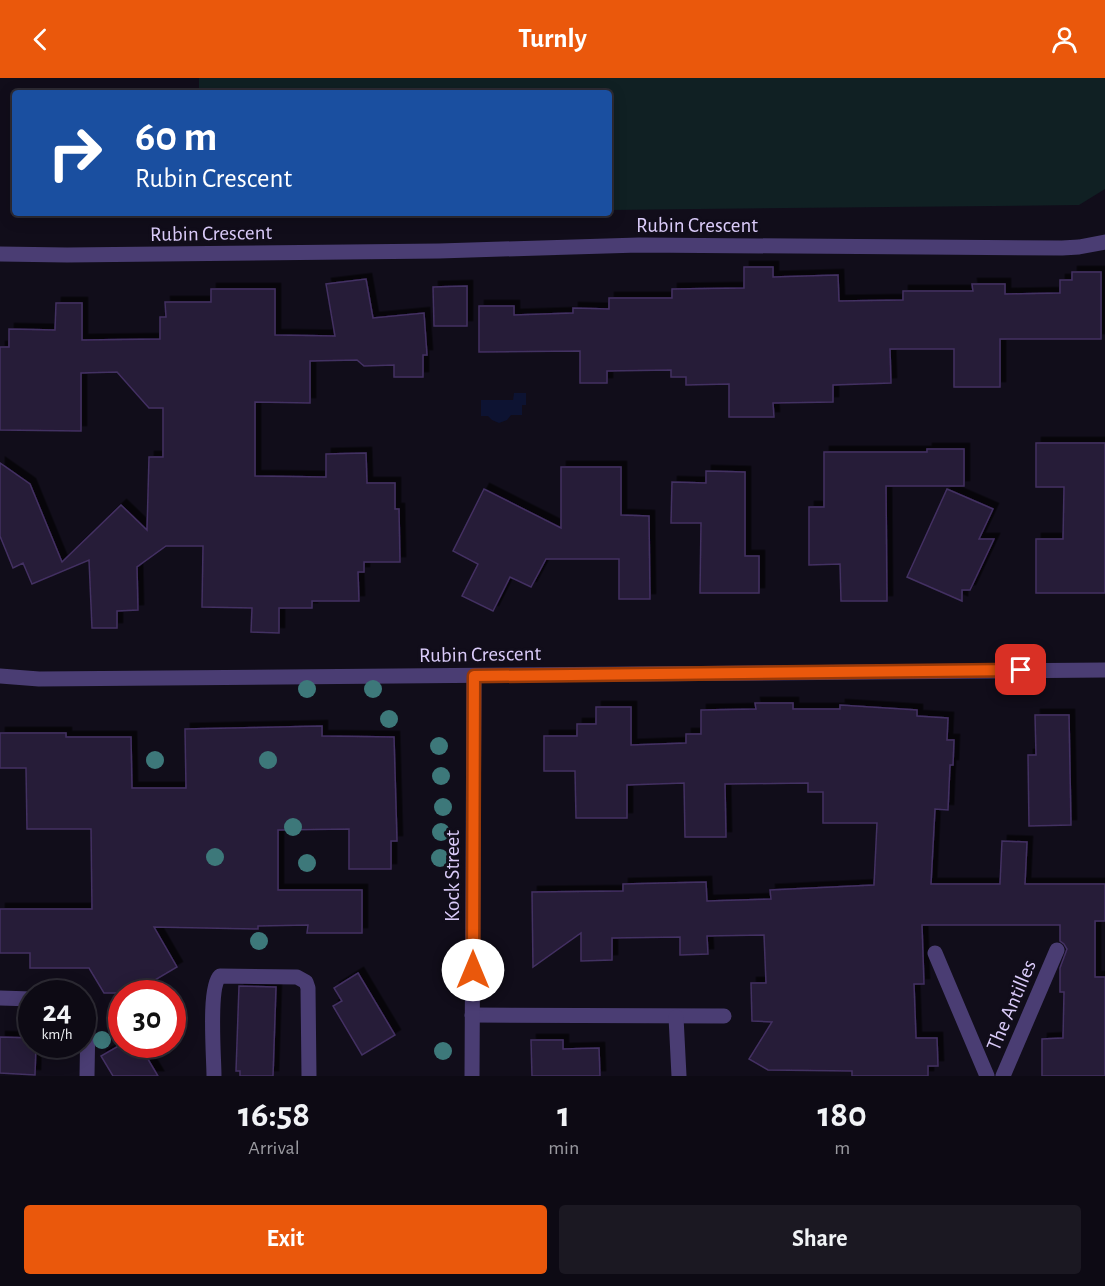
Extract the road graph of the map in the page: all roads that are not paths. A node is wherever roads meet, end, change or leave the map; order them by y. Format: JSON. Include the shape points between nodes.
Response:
{"nodes":[{"id":1,"x":1105,"y":242,"type":"edge"},
{"id":2,"x":0,"y":254,"type":"edge"},
{"id":3,"x":1105,"y":670,"type":"edge"},
{"id":4,"x":0,"y":676,"type":"edge"},
{"id":5,"x":474,"y":676,"type":"junction"},
{"id":6,"x":1057,"y":950,"type":"dead end"},
{"id":7,"x":935,"y":953,"type":"dead end"},
{"id":8,"x":0,"y":998,"type":"edge"},
{"id":9,"x":18,"y":999,"type":"edge"},
{"id":10,"x":472,"y":1015,"type":"junction"},
{"id":11,"x":724,"y":1016,"type":"dead end"},
{"id":12,"x":676,"y":1017,"type":"junction"},
{"id":13,"x":87,"y":1058,"type":"edge"},
{"id":14,"x":87,"y":1076,"type":"edge"},
{"id":15,"x":214,"y":1076,"type":"edge"},
{"id":16,"x":309,"y":1076,"type":"edge"},
{"id":17,"x":472,"y":1076,"type":"edge"},
{"id":18,"x":679,"y":1076,"type":"edge"},
{"id":19,"x":987,"y":1076,"type":"edge"},
{"id":20,"x":1003,"y":1076,"type":"edge"}],
"edges":[{"from":1,"to":2,"type":"street","name":"Rubin Crescent","via":[[1062,248],[639,245],[440,252]]},
{"from":3,"to":5,"type":"street","name":"Rubin Crescent"},
{"from":4,"to":5,"type":"street","name":"Rubin Crescent"},
{"from":5,"to":10,"type":"street","name":"Kock Street"},
{"from":6,"to":20,"type":"street","name":"The Antilles"},
{"from":7,"to":19,"type":"street","name":"The Antilles"},
{"from":8,"to":9,"type":"street"},
{"from":10,"to":12,"type":"street"},
{"from":10,"to":17,"type":"street","name":"Kock Street"},
{"from":11,"to":12,"type":"street"},
{"from":12,"to":18,"type":"street"},
{"from":13,"to":14,"type":"street"},
{"from":15,"to":16,"type":"street","via":[[213,995],[220,976],[297,977],[306,982]]}]}
